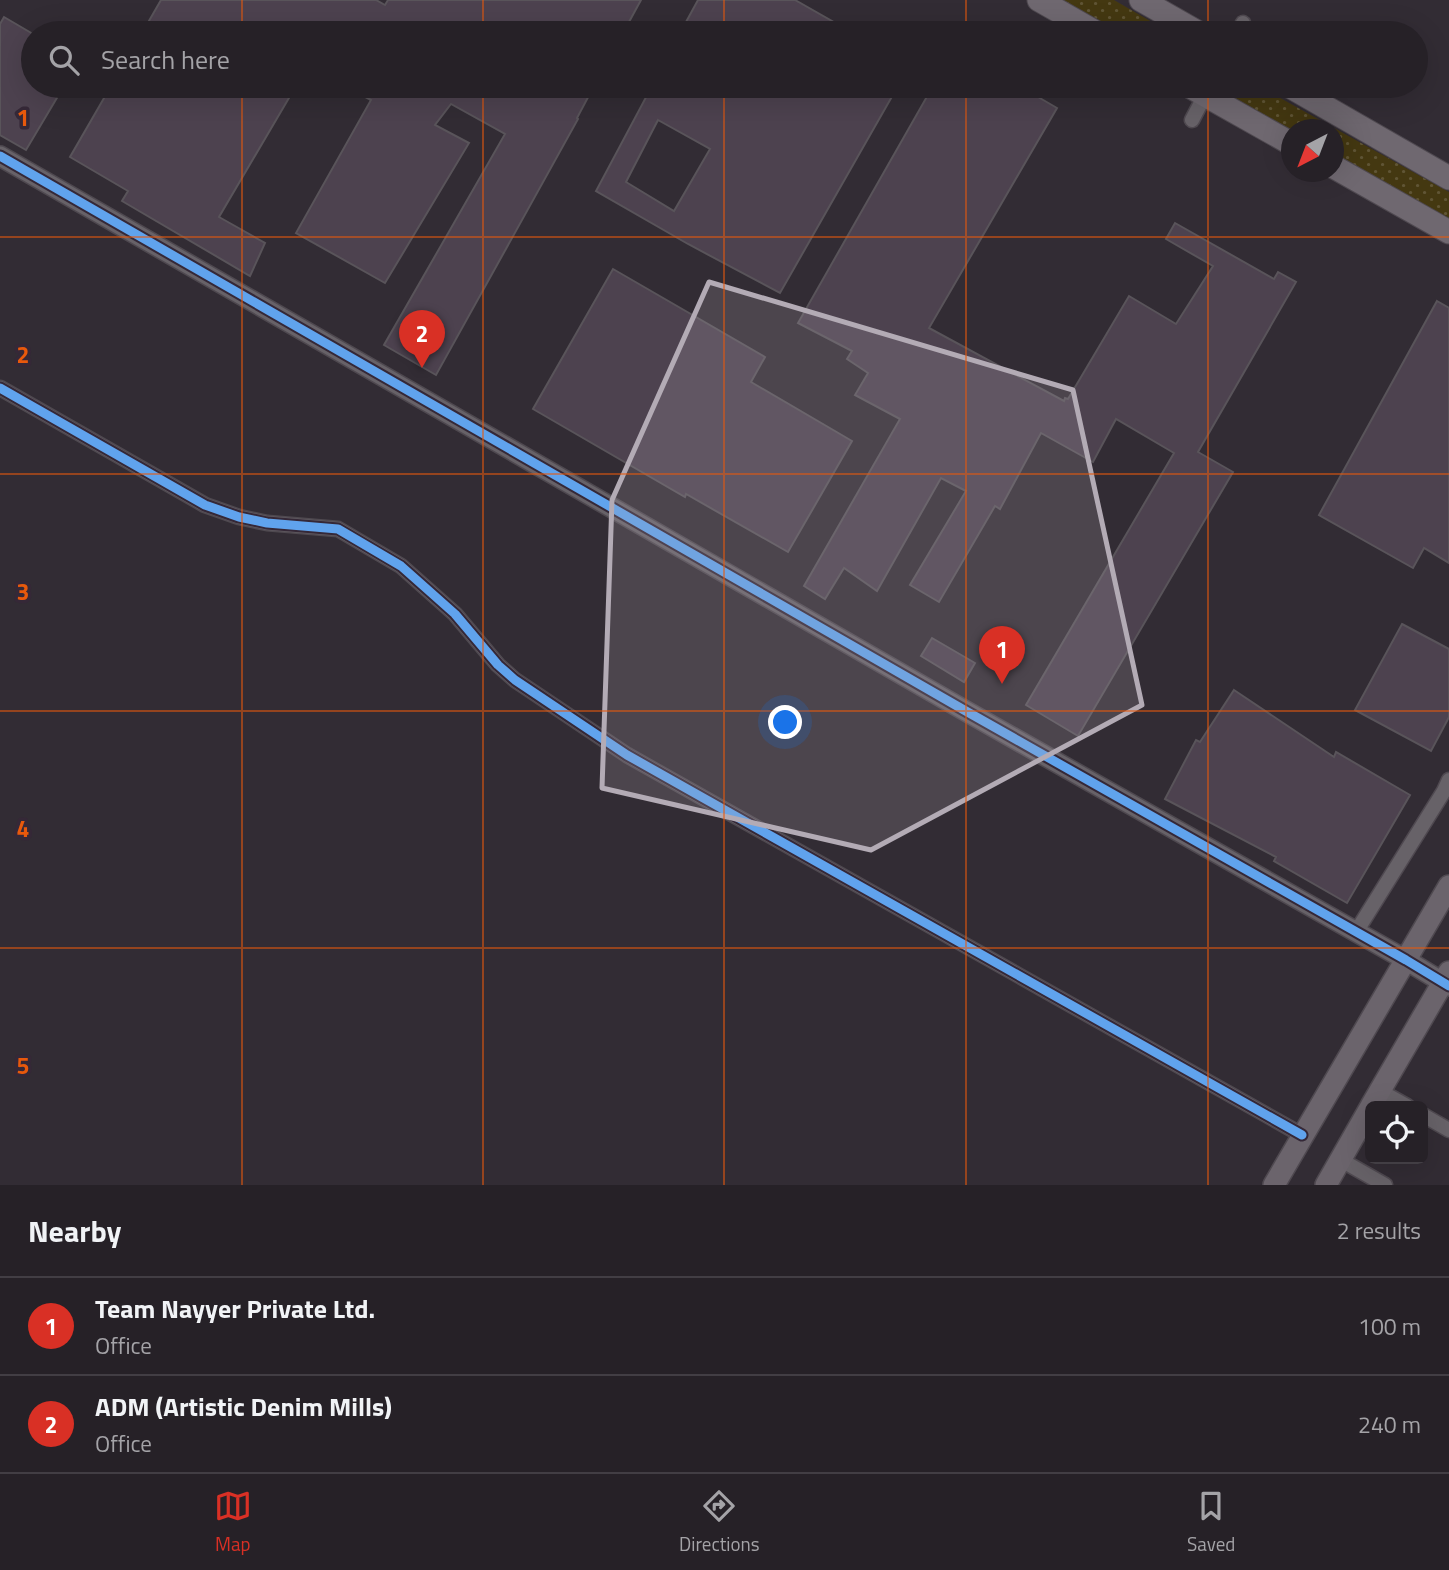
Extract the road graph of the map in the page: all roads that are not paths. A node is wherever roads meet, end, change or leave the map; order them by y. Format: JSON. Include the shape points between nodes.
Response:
{"nodes":[{"id":1,"x":1038,"y":0,"type":"edge"},
{"id":2,"x":1140,"y":0,"type":"edge"},
{"id":3,"x":1076,"y":21,"type":"edge"},
{"id":4,"x":1178,"y":21,"type":"edge"},
{"id":5,"x":1196,"y":98,"type":"edge"},
{"id":6,"x":1211,"y":98,"type":"edge"},
{"id":7,"x":1310,"y":98,"type":"edge"},
{"id":8,"x":1192,"y":120,"type":"dead end"},
{"id":9,"x":1281,"y":138,"type":"edge"},
{"id":10,"x":0,"y":156,"type":"edge"},
{"id":11,"x":1344,"y":173,"type":"edge"},
{"id":12,"x":1449,"y":178,"type":"edge"},
{"id":13,"x":1449,"y":232,"type":"edge"},
{"id":14,"x":0,"y":388,"type":"edge"},
{"id":15,"x":1449,"y":780,"type":"edge"},
{"id":16,"x":1449,"y":886,"type":"edge"},
{"id":17,"x":1356,"y":932,"type":"junction"},
{"id":18,"x":1406,"y":960,"type":"junction"},
{"id":19,"x":1447,"y":981,"type":"edge"},
{"id":20,"x":1375,"y":1101,"type":"edge"},
{"id":21,"x":1365,"y":1118,"type":"edge"},
{"id":22,"x":1428,"y":1118,"type":"edge"},
{"id":23,"x":1449,"y":1130,"type":"edge"},
{"id":24,"x":1302,"y":1135,"type":"junction"},
{"id":25,"x":1341,"y":1160,"type":"junction"},
{"id":26,"x":1274,"y":1185,"type":"edge"},
{"id":27,"x":1326,"y":1185,"type":"edge"},
{"id":28,"x":1385,"y":1185,"type":"edge"}],
"edges":[{"from":1,"to":3,"type":"main road"},
{"from":2,"to":4,"type":"main road"},
{"from":5,"to":8,"type":"street"},
{"from":6,"to":9,"type":"main road"},
{"from":7,"to":12,"type":"main road"},
{"from":10,"to":17,"type":"street"},
{"from":11,"to":13,"type":"main road"},
{"from":14,"to":24,"type":"street","via":[[205,505],[258,521],[338,529],[401,566],[455,614],[515,680],[627,755]]},
{"from":15,"to":17,"type":"street"},
{"from":16,"to":18,"type":"main road"},
{"from":17,"to":18,"type":"street"},
{"from":18,"to":19,"type":"street"},
{"from":18,"to":24,"type":"main road"},
{"from":19,"to":20,"type":"main road"},
{"from":21,"to":25,"type":"main road"},
{"from":22,"to":23,"type":"street"},
{"from":24,"to":26,"type":"main road"},
{"from":25,"to":27,"type":"main road"},
{"from":25,"to":28,"type":"street"}]}
